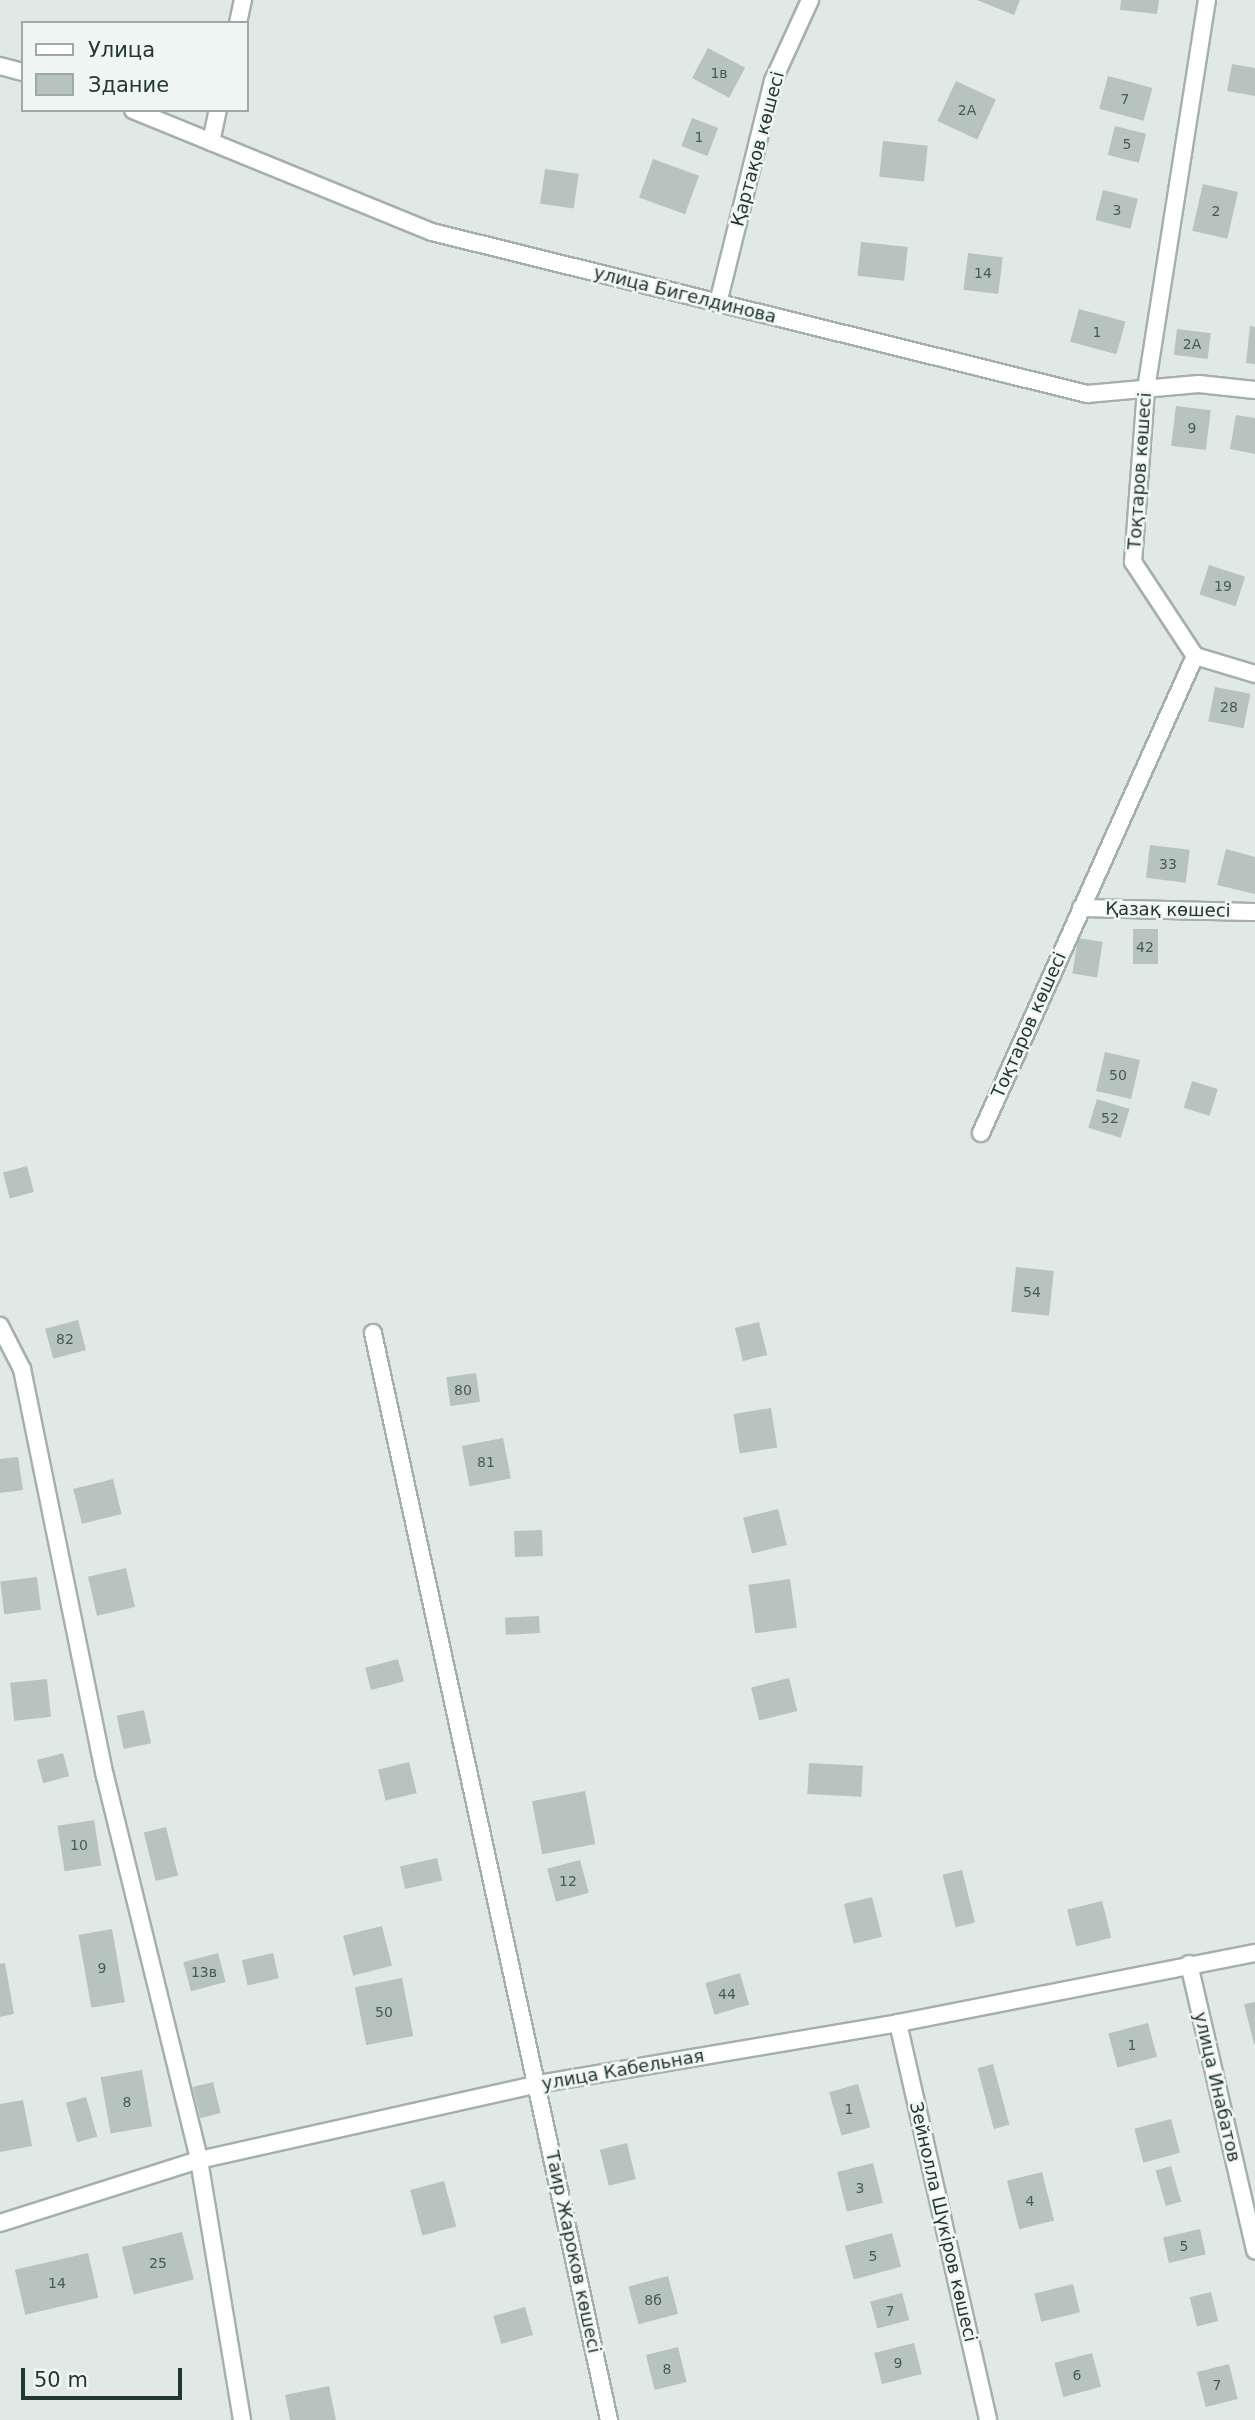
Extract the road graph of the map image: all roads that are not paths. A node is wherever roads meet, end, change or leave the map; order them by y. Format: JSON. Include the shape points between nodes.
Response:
{"nodes":[{"id":1,"x":243,"y":0,"type":"edge"},
{"id":2,"x":810,"y":0,"type":"edge"},
{"id":3,"x":1207,"y":0,"type":"edge"},
{"id":4,"x":238,"y":21,"type":"edge"},
{"id":5,"x":0,"y":66,"type":"edge"},
{"id":6,"x":21,"y":71,"type":"edge"},
{"id":7,"x":138,"y":112,"type":"edge"},
{"id":8,"x":218,"y":112,"type":"edge"},
{"id":9,"x":211,"y":142,"type":"junction"},
{"id":10,"x":718,"y":303,"type":"junction"},
{"id":11,"x":1146,"y":388,"type":"junction"},
{"id":12,"x":1255,"y":390,"type":"edge"},
{"id":13,"x":1195,"y":656,"type":"junction"},
{"id":14,"x":1255,"y":674,"type":"edge"},
{"id":15,"x":1081,"y":908,"type":"junction"},
{"id":16,"x":1255,"y":912,"type":"edge"},
{"id":17,"x":981,"y":1133,"type":"dead end"},
{"id":18,"x":0,"y":1326,"type":"edge"},
{"id":19,"x":373,"y":1333,"type":"dead end"},
{"id":20,"x":1255,"y":1953,"type":"edge"},
{"id":21,"x":1189,"y":1964,"type":"junction"},
{"id":22,"x":898,"y":2023,"type":"junction"},
{"id":23,"x":538,"y":2084,"type":"junction"},
{"id":24,"x":199,"y":2160,"type":"junction"},
{"id":25,"x":0,"y":2222,"type":"edge"},
{"id":26,"x":1255,"y":2251,"type":"edge"},
{"id":27,"x":242,"y":2420,"type":"edge"},
{"id":28,"x":609,"y":2420,"type":"edge"},
{"id":29,"x":988,"y":2420,"type":"edge"}],
"edges":[{"from":1,"to":4,"type":"street"},
{"from":2,"to":10,"type":"street","name":"Қартақов көшесі","via":[[773,80]]},
{"from":3,"to":11,"type":"street","name":"Тоқтаров көшесі"},
{"from":5,"to":6,"type":"street"},
{"from":7,"to":9,"type":"street","name":"улица Бигелдинова"},
{"from":8,"to":9,"type":"street"},
{"from":9,"to":10,"type":"street","name":"улица Бигелдинова","via":[[432,232]]},
{"from":10,"to":11,"type":"street","name":"улица Бигелдинова","via":[[1087,394]]},
{"from":11,"to":12,"type":"street","name":"улица Бигелдинова","via":[[1199,384]]},
{"from":11,"to":13,"type":"street","name":"Тоқтаров көшесі","via":[[1133,562]]},
{"from":13,"to":14,"type":"street"},
{"from":13,"to":15,"type":"street","name":"Тоқтаров көшесі"},
{"from":15,"to":16,"type":"street","name":"Қазақ көшесі"},
{"from":15,"to":17,"type":"street","name":"Тоқтаров көшесі"},
{"from":18,"to":24,"type":"street","via":[[22,1369],[105,1776]]},
{"from":19,"to":23,"type":"street","name":"Таир Жароков көшесі"},
{"from":20,"to":21,"type":"street","name":"улица Кабельная"},
{"from":21,"to":22,"type":"street","name":"улица Кабельная"},
{"from":21,"to":26,"type":"street","name":"улица Инабатов"},
{"from":22,"to":23,"type":"street","name":"улица Кабельная"},
{"from":22,"to":29,"type":"street","name":"Зейнолла Шүкіров көшесі"},
{"from":23,"to":24,"type":"street","name":"улица Кабельная"},
{"from":23,"to":28,"type":"street","name":"Таир Жароков көшесі"},
{"from":24,"to":25,"type":"street","name":"улица Кабельная"},
{"from":24,"to":27,"type":"street"}]}
